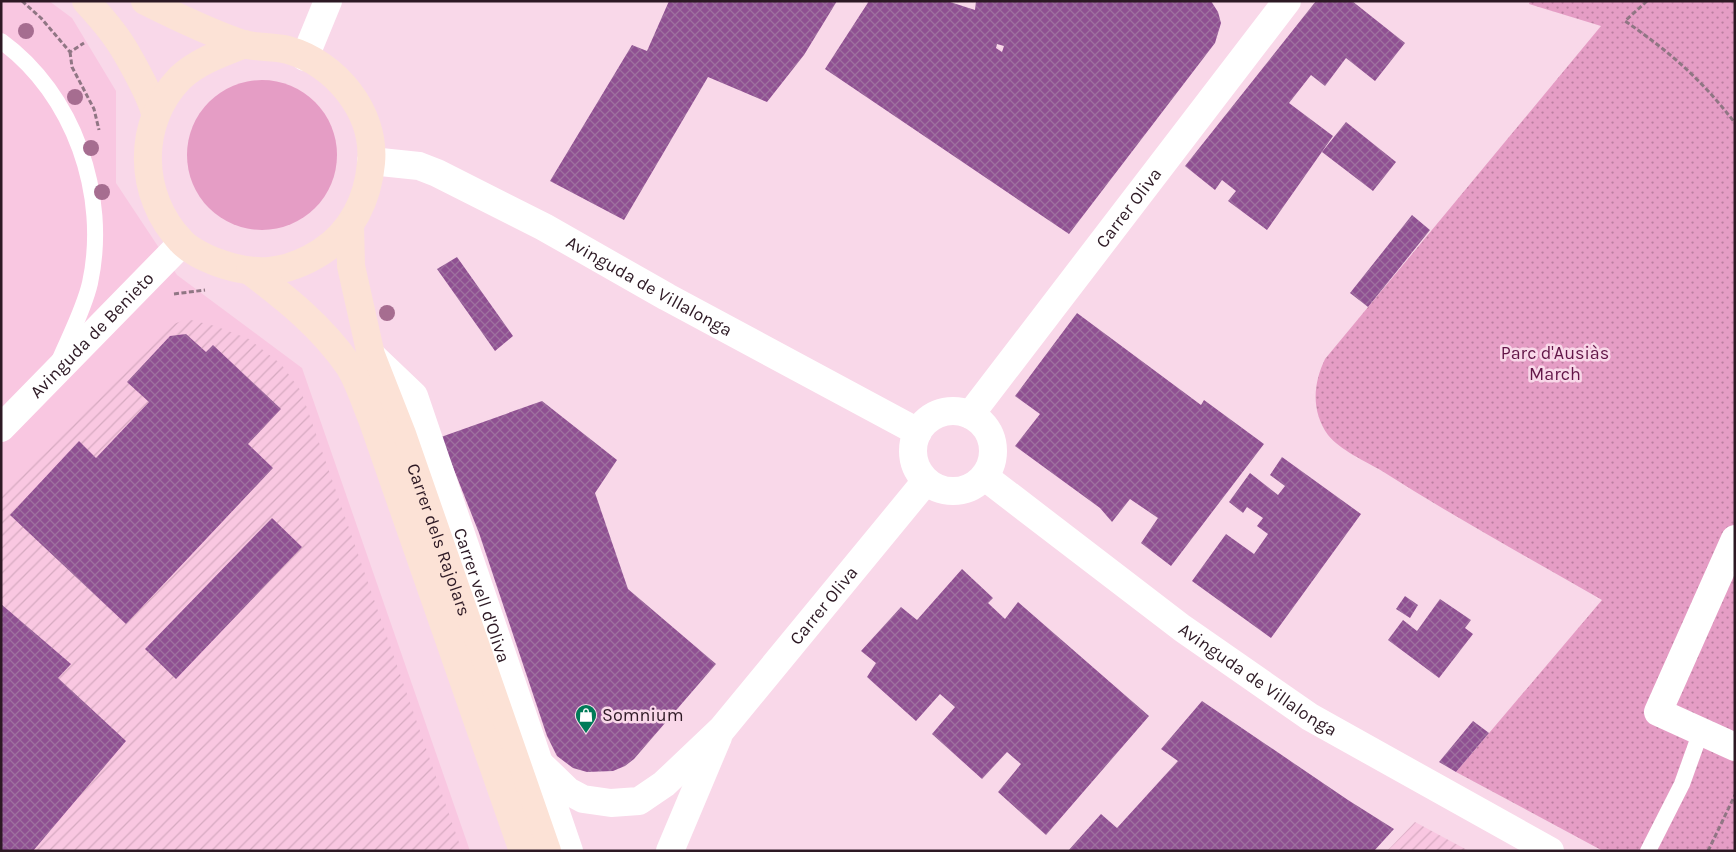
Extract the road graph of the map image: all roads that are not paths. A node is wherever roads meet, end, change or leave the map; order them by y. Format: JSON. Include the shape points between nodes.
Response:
{"nodes":[{"id":1,"x":86,"y":1,"type":"edge"},
{"id":2,"x":328,"y":1,"type":"edge"},
{"id":3,"x":1287,"y":1,"type":"edge"},
{"id":4,"x":148,"y":2,"type":"edge"},
{"id":5,"x":1,"y":42,"type":"edge"},
{"id":6,"x":245,"y":44,"type":"junction"},
{"id":7,"x":306,"y":57,"type":"junction"},
{"id":8,"x":155,"y":116,"type":"junction"},
{"id":9,"x":371,"y":161,"type":"junction"},
{"id":10,"x":350,"y":225,"type":"junction"},
{"id":11,"x":182,"y":243,"type":"junction"},
{"id":12,"x":250,"y":271,"type":"junction"},
{"id":13,"x":371,"y":356,"type":"junction"},
{"id":14,"x":52,"y":377,"type":"junction"},
{"id":15,"x":970,"y":415,"type":"junction"},
{"id":16,"x":1,"y":428,"type":"edge"},
{"id":17,"x":918,"y":432,"type":"junction"},
{"id":18,"x":985,"y":477,"type":"junction"},
{"id":19,"x":926,"y":481,"type":"junction"},
{"id":20,"x":1735,"y":539,"type":"edge"},
{"id":21,"x":722,"y":729,"type":"junction"},
{"id":22,"x":1701,"y":731,"type":"junction"},
{"id":23,"x":1735,"y":747,"type":"edge"},
{"id":24,"x":541,"y":765,"type":"junction"},
{"id":25,"x":523,"y":851,"type":"edge"},
{"id":26,"x":546,"y":851,"type":"edge"},
{"id":27,"x":570,"y":851,"type":"edge"},
{"id":28,"x":670,"y":851,"type":"edge"},
{"id":29,"x":1550,"y":851,"type":"edge"},
{"id":30,"x":1648,"y":851,"type":"edge"}],
"edges":[{"from":1,"to":8,"type":"main road","via":[[116,37],[148,94]]},
{"from":2,"to":7,"type":"street"},
{"from":3,"to":15,"type":"street","name":"Carrer Oliva"},
{"from":4,"to":6,"type":"main road"},
{"from":5,"to":14,"type":"lane","via":[[46,84],[66,116],[84,161],[92,201],[95,244],[90,284]]},
{"from":6,"to":7,"type":"main road","via":[[288,50]]},
{"from":6,"to":8,"type":"main road","via":[[208,59],[181,78],[164,98]]},
{"from":7,"to":9,"type":"main road","via":[[337,78],[357,103],[369,133]]},
{"from":8,"to":11,"type":"main road","via":[[149,135],[147,170],[155,202]]},
{"from":9,"to":10,"type":"main road","via":[[365,197]]},
{"from":9,"to":17,"type":"street","name":"Avinguda de Villalonga","via":[[419,166],[437,173],[544,227]]},
{"from":10,"to":12,"type":"main road","via":[[332,245],[307,261],[279,270]]},
{"from":10,"to":13,"type":"main road","name":"Carrer dels Rajolars","via":[[351,266]]},
{"from":11,"to":12,"type":"main road","via":[[204,258]]},
{"from":11,"to":14,"type":"street","name":"Avinguda de Benieto"},
{"from":12,"to":25,"type":"main road","name":"Carrer dels Rajolars","via":[[287,298],[317,326],[349,367],[372,419]]},
{"from":13,"to":24,"type":"street","name":"Carrer vell d'Oliva","via":[[414,396]]},
{"from":13,"to":26,"type":"main road","name":"Carrer dels Rajolars","via":[[402,434]]},
{"from":14,"to":16,"type":"street","name":"Avinguda de Benieto"},
{"from":15,"to":17,"type":"street","via":[[948,411],[936,414]]},
{"from":15,"to":18,"type":"street","via":[[984,424],[991,436],[992,464]]},
{"from":17,"to":19,"type":"street","via":[[913,456],[916,468]]},
{"from":18,"to":19,"type":"street","via":[[976,485],[954,492],[942,491]]},
{"from":18,"to":29,"type":"street","name":"Avinguda de Villalonga","via":[[1196,638],[1302,712]]},
{"from":19,"to":21,"type":"street","name":"Carrer Oliva"},
{"from":20,"to":22,"type":"street","via":[[1658,712]]},
{"from":21,"to":24,"type":"street","name":"Carrer Oliva","via":[[664,784],[639,801],[611,803],[583,799],[568,791]]},
{"from":21,"to":28,"type":"street","name":"Carrer Oliva"},
{"from":22,"to":23,"type":"street"},
{"from":22,"to":30,"type":"lane","via":[[1682,784]]},
{"from":24,"to":27,"type":"street","name":"Carrer vell d'Oliva"}]}
